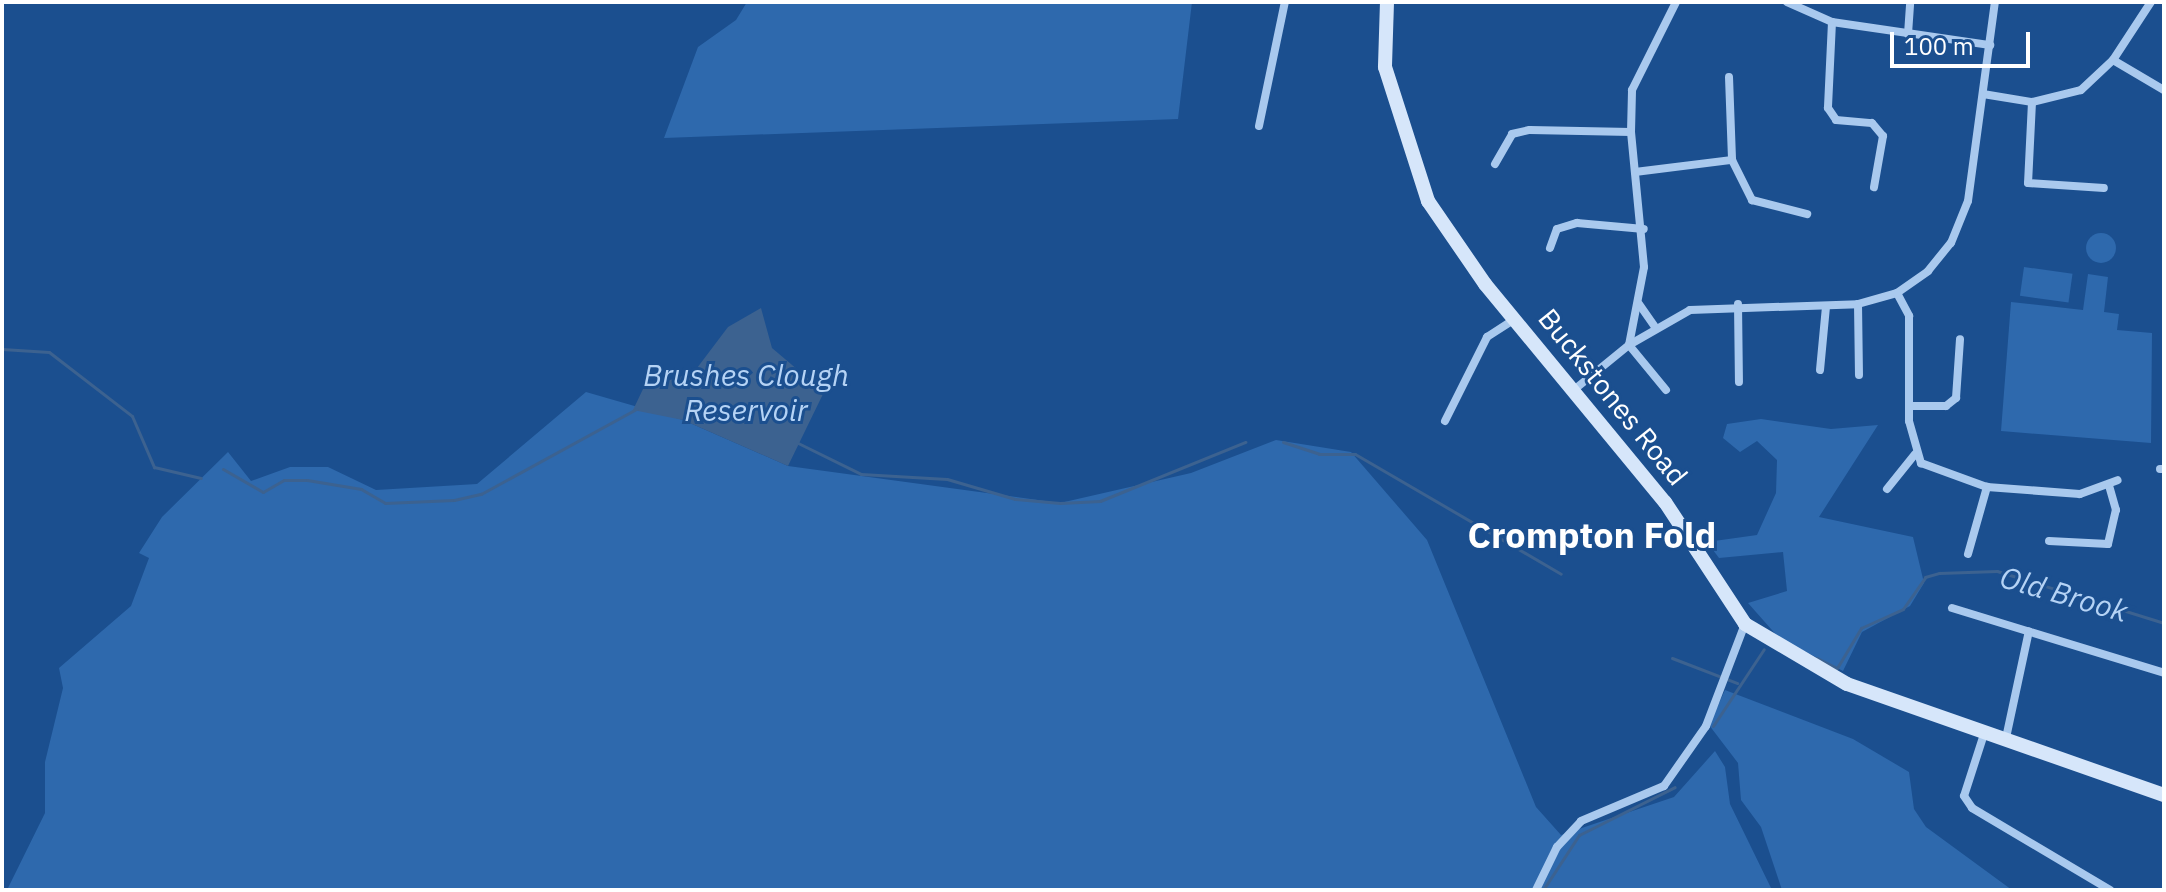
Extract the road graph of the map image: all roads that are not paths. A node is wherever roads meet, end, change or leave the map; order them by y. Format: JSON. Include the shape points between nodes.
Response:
{"nodes":[{"id":1,"x":1285,"y":2,"type":"edge"},
{"id":2,"x":1387,"y":2,"type":"edge"},
{"id":3,"x":1676,"y":2,"type":"edge"},
{"id":4,"x":1787,"y":2,"type":"edge"},
{"id":5,"x":1910,"y":2,"type":"edge"},
{"id":6,"x":1995,"y":2,"type":"edge"},
{"id":7,"x":2133,"y":2,"type":"edge"},
{"id":8,"x":1800,"y":6,"type":"edge"},
{"id":9,"x":2148,"y":6,"type":"edge"},
{"id":10,"x":1832,"y":22,"type":"junction"},
{"id":11,"x":1908,"y":34,"type":"junction"},
{"id":12,"x":1990,"y":45,"type":"junction"},
{"id":13,"x":2113,"y":60,"type":"junction"},
{"id":14,"x":1729,"y":77,"type":"dead end"},
{"id":15,"x":2164,"y":90,"type":"edge"},
{"id":16,"x":1983,"y":94,"type":"junction"},
{"id":17,"x":2032,"y":102,"type":"junction"},
{"id":18,"x":1259,"y":126,"type":"dead end"},
{"id":19,"x":1631,"y":132,"type":"junction"},
{"id":20,"x":1732,"y":160,"type":"junction"},
{"id":21,"x":1495,"y":164,"type":"dead end"},
{"id":22,"x":1635,"y":172,"type":"junction"},
{"id":23,"x":2090,"y":177,"type":"dead end"},
{"id":24,"x":1874,"y":187,"type":"dead end"},
{"id":25,"x":2089,"y":187,"type":"junction"},
{"id":26,"x":2104,"y":188,"type":"dead end"},
{"id":27,"x":1807,"y":214,"type":"dead end"},
{"id":28,"x":1644,"y":229,"type":"junction"},
{"id":29,"x":1550,"y":248,"type":"dead end"},
{"id":30,"x":1897,"y":293,"type":"junction"},
{"id":31,"x":1639,"y":304,"type":"junction"},
{"id":32,"x":1738,"y":304,"type":"junction"},
{"id":33,"x":1858,"y":304,"type":"junction"},
{"id":34,"x":1826,"y":307,"type":"junction"},
{"id":35,"x":1515,"y":318,"type":"junction"},
{"id":36,"x":1655,"y":327,"type":"junction"},
{"id":37,"x":1960,"y":339,"type":"dead end"},
{"id":38,"x":1629,"y":345,"type":"junction"},
{"id":39,"x":1820,"y":370,"type":"dead end"},
{"id":40,"x":1859,"y":375,"type":"dead end"},
{"id":41,"x":1739,"y":382,"type":"dead end"},
{"id":42,"x":1575,"y":389,"type":"junction"},
{"id":43,"x":1666,"y":390,"type":"dead end"},
{"id":44,"x":1910,"y":406,"type":"junction"},
{"id":45,"x":1445,"y":421,"type":"dead end"},
{"id":46,"x":1915,"y":454,"type":"junction"},
{"id":47,"x":2118,"y":480,"type":"dead end"},
{"id":48,"x":2109,"y":486,"type":"junction"},
{"id":49,"x":1987,"y":487,"type":"junction"},
{"id":50,"x":1887,"y":489,"type":"dead end"},
{"id":51,"x":2049,"y":541,"type":"dead end"},
{"id":52,"x":1968,"y":554,"type":"dead end"},
{"id":53,"x":1952,"y":608,"type":"dead end"},
{"id":54,"x":1745,"y":624,"type":"junction"},
{"id":55,"x":2029,"y":631,"type":"junction"},
{"id":56,"x":2164,"y":673,"type":"edge"},
{"id":57,"x":1985,"y":731,"type":"junction"},
{"id":58,"x":2006,"y":738,"type":"junction"},
{"id":59,"x":2164,"y":795,"type":"edge"},
{"id":60,"x":1536,"y":890,"type":"edge"},
{"id":61,"x":2110,"y":890,"type":"edge"}],
"edges":[{"from":1,"to":18,"type":"street"},
{"from":2,"to":35,"type":"main road","name":"Buckstones Road","via":[[1385,67],[1413,173],[1448,233]]},
{"from":3,"to":19,"type":"street","via":[[1632,90]]},
{"from":4,"to":8,"type":"street"},
{"from":5,"to":11,"type":"street"},
{"from":6,"to":12,"type":"street"},
{"from":7,"to":9,"type":"street"},
{"from":8,"to":10,"type":"street"},
{"from":9,"to":13,"type":"street"},
{"from":10,"to":11,"type":"street"},
{"from":10,"to":24,"type":"street","via":[[1828,108],[1836,120],[1872,123],[1883,136]]},
{"from":11,"to":12,"type":"street"},
{"from":12,"to":16,"type":"street"},
{"from":13,"to":15,"type":"street"},
{"from":13,"to":17,"type":"street","via":[[2081,90]]},
{"from":14,"to":20,"type":"street"},
{"from":16,"to":17,"type":"street"},
{"from":16,"to":30,"type":"street","via":[[1959,227],[1939,260]]},
{"from":17,"to":25,"type":"street","via":[[2028,183]]},
{"from":19,"to":21,"type":"street","via":[[1512,134]]},
{"from":19,"to":22,"type":"street"},
{"from":20,"to":22,"type":"street"},
{"from":20,"to":27,"type":"street","via":[[1752,200]]},
{"from":22,"to":28,"type":"street"},
{"from":23,"to":25,"type":"street"},
{"from":25,"to":26,"type":"street"},
{"from":28,"to":29,"type":"street","via":[[1577,223],[1557,229]]},
{"from":28,"to":31,"type":"street"},
{"from":30,"to":33,"type":"street"},
{"from":30,"to":44,"type":"street","via":[[1909,316]]},
{"from":31,"to":36,"type":"street"},
{"from":31,"to":38,"type":"street"},
{"from":32,"to":34,"type":"street"},
{"from":32,"to":36,"type":"street","via":[[1690,310]]},
{"from":32,"to":41,"type":"street"},
{"from":33,"to":34,"type":"street"},
{"from":33,"to":40,"type":"street"},
{"from":34,"to":39,"type":"street"},
{"from":35,"to":42,"type":"main road","name":"Buckstones Road"},
{"from":35,"to":45,"type":"street","via":[[1487,337]]},
{"from":36,"to":38,"type":"street"},
{"from":37,"to":44,"type":"street","via":[[1956,398],[1946,406]]},
{"from":38,"to":42,"type":"street"},
{"from":38,"to":43,"type":"street"},
{"from":42,"to":54,"type":"main road","name":"Buckstones Road","via":[[1678,520]]},
{"from":44,"to":46,"type":"street"},
{"from":46,"to":49,"type":"street","via":[[1931,471]]},
{"from":46,"to":50,"type":"street"},
{"from":47,"to":48,"type":"street"},
{"from":48,"to":49,"type":"street","via":[[2080,494]]},
{"from":48,"to":51,"type":"street","via":[[2116,510],[2108,544]]},
{"from":49,"to":52,"type":"street"},
{"from":53,"to":55,"type":"street"},
{"from":54,"to":57,"type":"main road","name":"Buckstones Road","via":[[1828,676]]},
{"from":54,"to":60,"type":"street","via":[[1723,685],[1664,786],[1581,821],[1557,847]]},
{"from":55,"to":56,"type":"street"},
{"from":55,"to":58,"type":"street"},
{"from":57,"to":58,"type":"main road","name":"Buckstones Road"},
{"from":57,"to":61,"type":"street","via":[[1964,796],[1972,808]]},
{"from":58,"to":59,"type":"main road","name":"Buckstones Road"}]}
